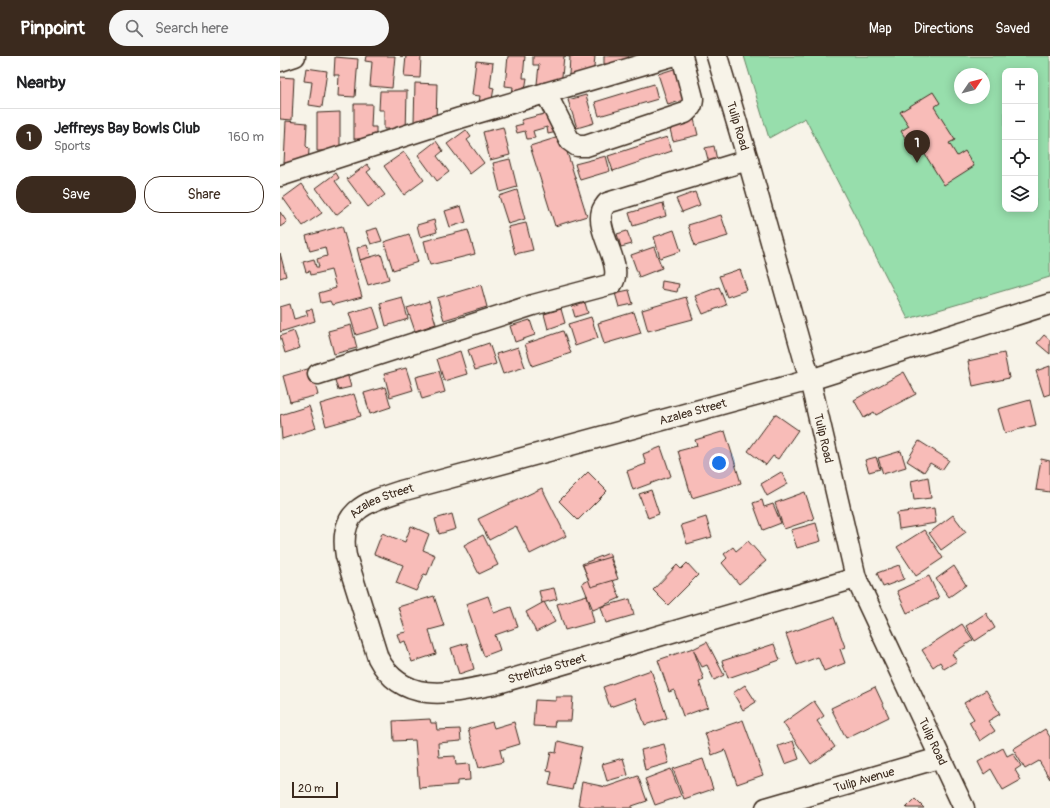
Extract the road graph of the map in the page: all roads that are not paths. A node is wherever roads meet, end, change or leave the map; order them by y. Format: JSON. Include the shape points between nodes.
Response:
{"nodes":[{"id":1,"x":295,"y":56,"type":"edge"},
{"id":2,"x":672,"y":56,"type":"edge"},
{"id":3,"x":682,"y":56,"type":"edge"},
{"id":4,"x":717,"y":56,"type":"edge"},
{"id":5,"x":280,"y":61,"type":"edge"},
{"id":6,"x":546,"y":93,"type":"junction"},
{"id":7,"x":748,"y":160,"type":"junction"},
{"id":8,"x":280,"y":176,"type":"edge"},
{"id":9,"x":1050,"y":304,"type":"edge"},
{"id":10,"x":318,"y":374,"type":"dead end"},
{"id":11,"x":810,"y":380,"type":"junction"},
{"id":12,"x":345,"y":528,"type":"joint"},
{"id":13,"x":856,"y":578,"type":"junction"},
{"id":14,"x":939,"y":758,"type":"junction"},
{"id":15,"x":766,"y":808,"type":"edge"},
{"id":16,"x":964,"y":808,"type":"edge"}],
"edges":[{"from":1,"to":5,"type":"street"},
{"from":2,"to":6,"type":"street"},
{"from":3,"to":6,"type":"street","via":[[694,98],[694,104],[690,109],[586,146],[577,146],[570,141]]},
{"from":4,"to":7,"type":"street","name":"Tulip Road"},
{"from":6,"to":8,"type":"street"},
{"from":7,"to":10,"type":"street","via":[[607,203],[602,211],[601,222],[615,271],[612,284],[533,305]]},
{"from":7,"to":11,"type":"street","name":"Tulip Road"},
{"from":9,"to":11,"type":"street","name":"Azalea Street"},
{"from":11,"to":12,"type":"street","name":"Azalea Street","via":[[401,491],[361,506],[350,517]]},
{"from":11,"to":13,"type":"street","name":"Tulip Road"},
{"from":12,"to":13,"type":"street","name":"Strelitzia Street","via":[[343,541],[346,556],[378,658],[394,680],[412,689],[432,693],[458,692],[495,684]]},
{"from":13,"to":14,"type":"street","name":"Tulip Road"},
{"from":14,"to":15,"type":"street","name":"Tulip Avenue"},
{"from":14,"to":16,"type":"street","name":"Tulip Road"}]}
